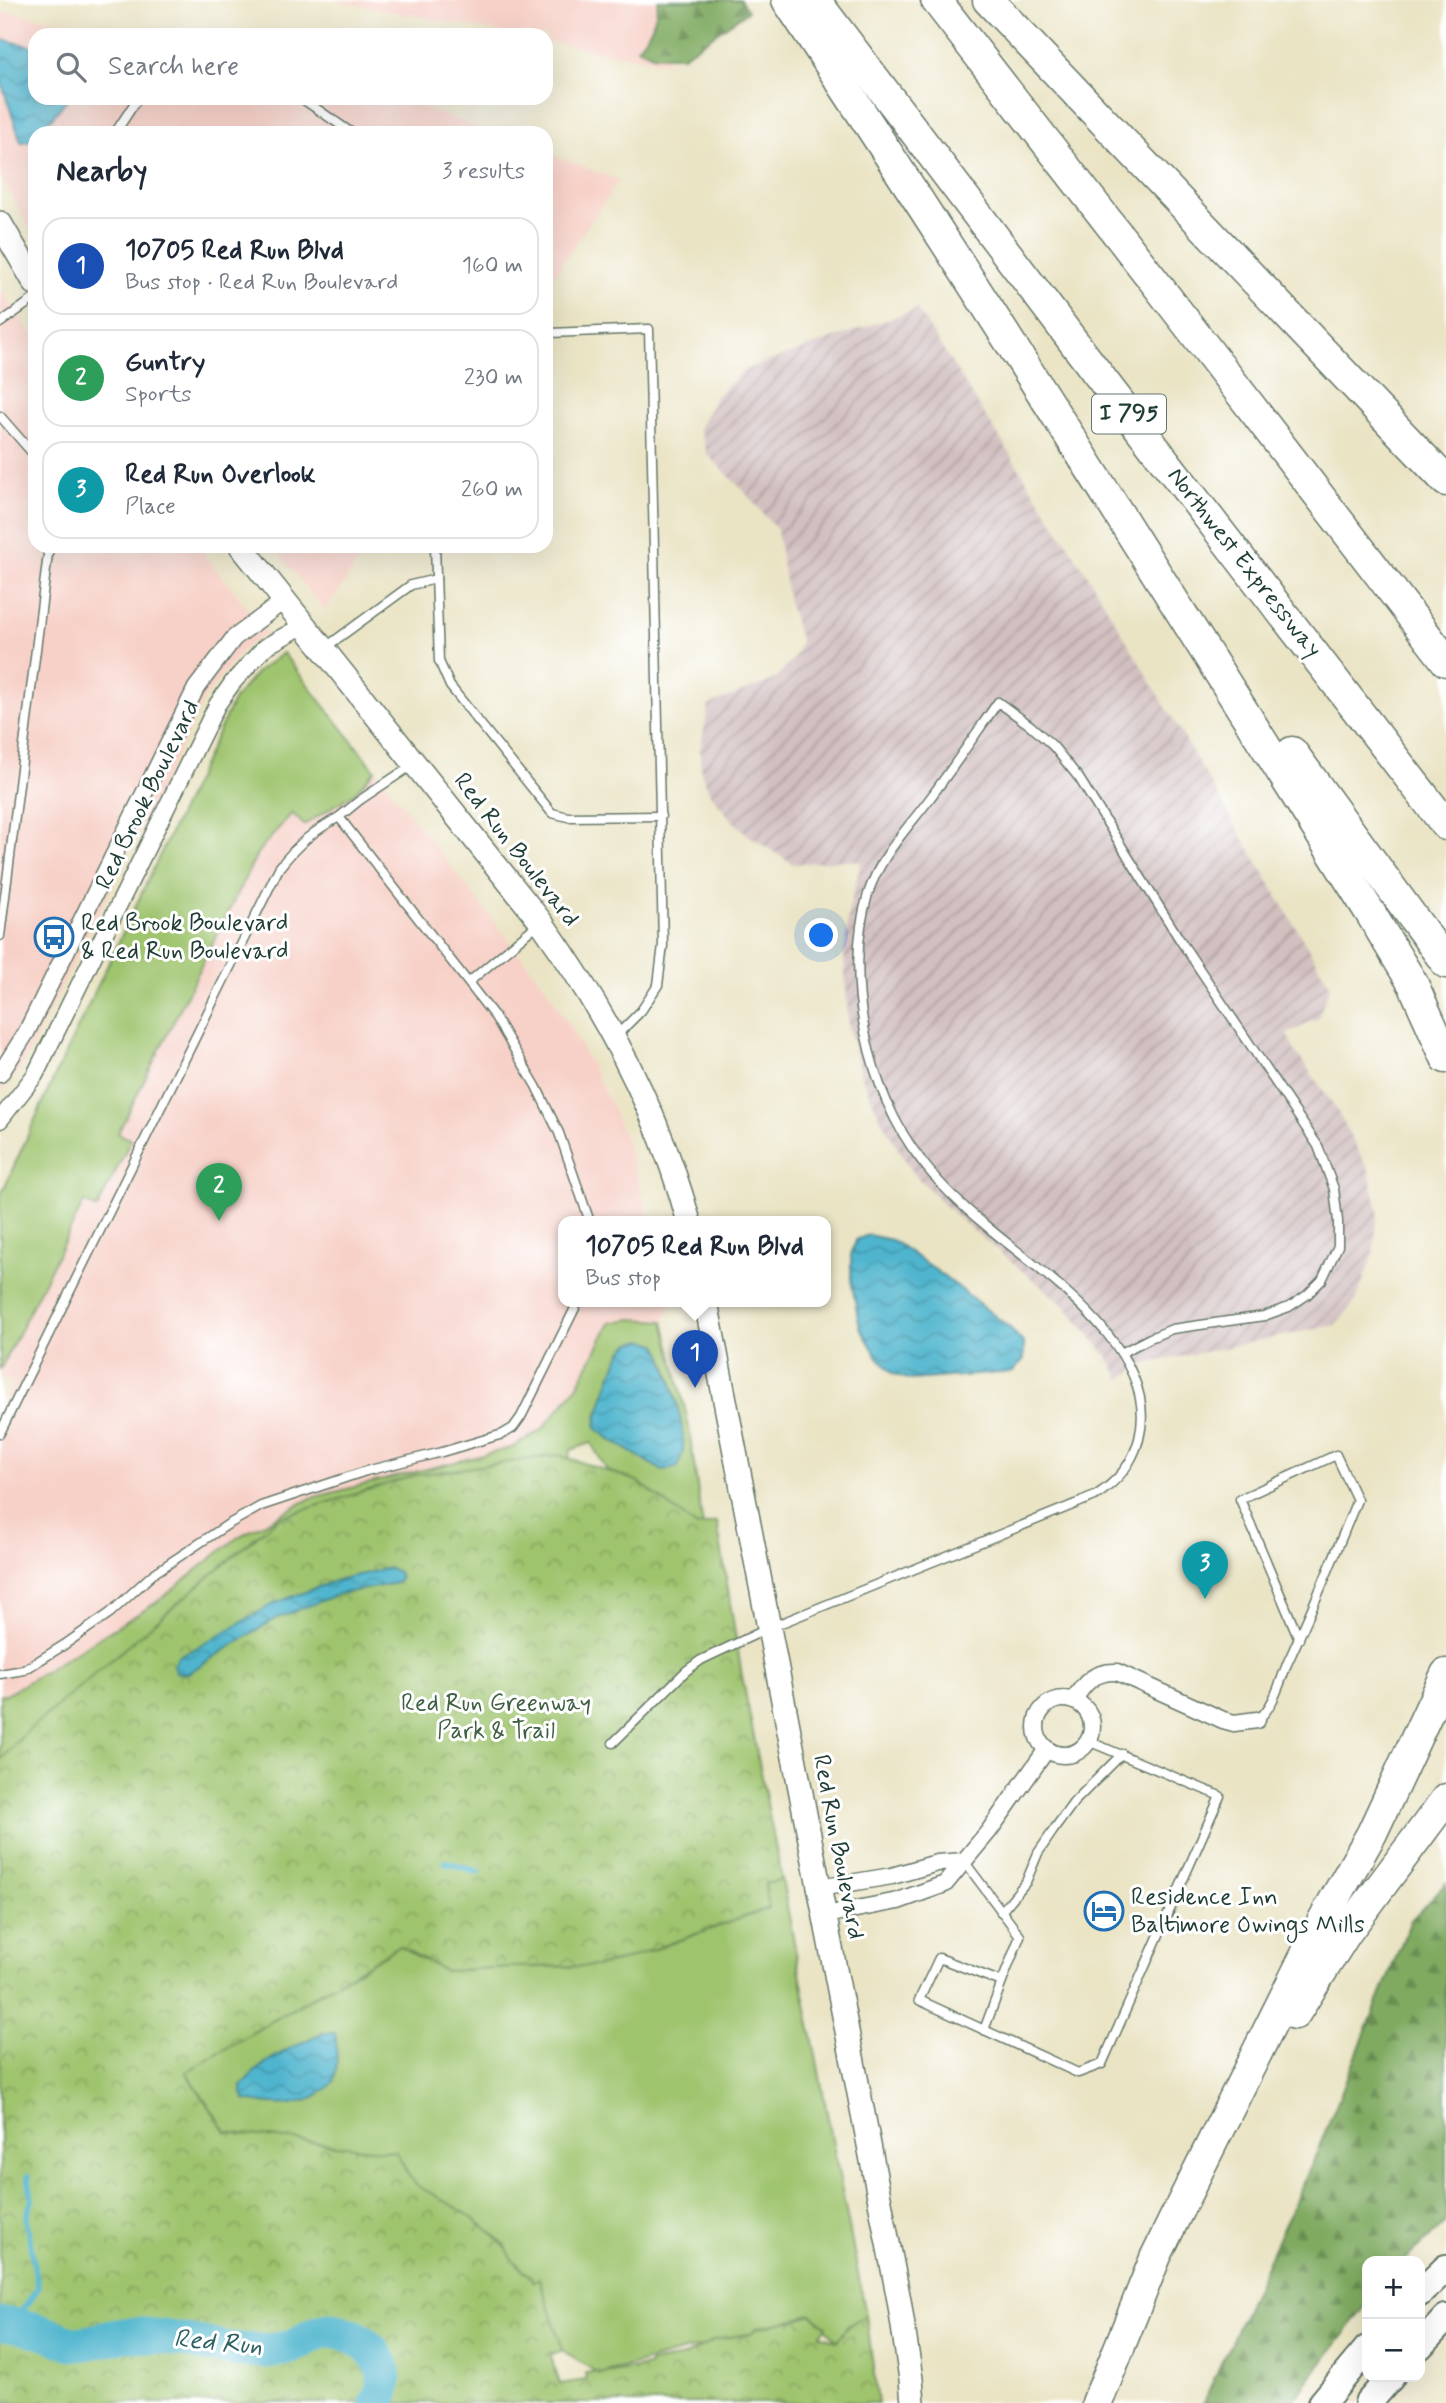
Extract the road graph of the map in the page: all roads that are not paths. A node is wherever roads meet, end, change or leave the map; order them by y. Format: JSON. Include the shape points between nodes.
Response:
{"nodes":[{"id":1,"x":787,"y":0,"type":"edge"},
{"id":2,"x":815,"y":0,"type":"edge"},
{"id":3,"x":936,"y":0,"type":"edge"},
{"id":4,"x":988,"y":0,"type":"edge"},
{"id":5,"x":133,"y":105,"type":"edge"},
{"id":6,"x":311,"y":105,"type":"edge"},
{"id":7,"x":120,"y":126,"type":"edge"},
{"id":8,"x":342,"y":126,"type":"edge"},
{"id":9,"x":0,"y":223,"type":"edge"},
{"id":10,"x":28,"y":271,"type":"edge"},
{"id":11,"x":28,"y":303,"type":"edge"},
{"id":12,"x":0,"y":323,"type":"edge"},
{"id":13,"x":553,"y":333,"type":"edge"},
{"id":14,"x":0,"y":416,"type":"edge"},
{"id":15,"x":1064,"y":425,"type":"junction"},
{"id":16,"x":28,"y":448,"type":"edge"},
{"id":17,"x":1446,"y":481,"type":"edge"},
{"id":18,"x":48,"y":553,"type":"edge"},
{"id":19,"x":247,"y":553,"type":"edge"},
{"id":20,"x":435,"y":553,"type":"edge"},
{"id":21,"x":436,"y":579,"type":"junction"},
{"id":22,"x":285,"y":600,"type":"junction"},
{"id":23,"x":304,"y":625,"type":"junction"},
{"id":24,"x":324,"y":649,"type":"junction"},
{"id":25,"x":1446,"y":661,"type":"edge"},
{"id":26,"x":415,"y":763,"type":"junction"},
{"id":27,"x":661,"y":816,"type":"junction"},
{"id":28,"x":339,"y":817,"type":"junction"},
{"id":29,"x":1446,"y":825,"type":"edge"},
{"id":30,"x":541,"y":922,"type":"junction"},
{"id":31,"x":0,"y":936,"type":"edge"},
{"id":32,"x":1446,"y":964,"type":"edge"},
{"id":33,"x":470,"y":982,"type":"junction"},
{"id":34,"x":615,"y":1037,"type":"junction"},
{"id":35,"x":1446,"y":1058,"type":"edge"},
{"id":36,"x":0,"y":1074,"type":"edge"},
{"id":37,"x":0,"y":1120,"type":"edge"},
{"id":38,"x":588,"y":1216,"type":"edge"},
{"id":39,"x":687,"y":1216,"type":"edge"},
{"id":40,"x":576,"y":1307,"type":"edge"},
{"id":41,"x":707,"y":1307,"type":"edge"},
{"id":42,"x":1121,"y":1353,"type":"junction"},
{"id":43,"x":0,"y":1433,"type":"edge"},
{"id":44,"x":769,"y":1628,"type":"junction"},
{"id":45,"x":1299,"y":1639,"type":"junction"},
{"id":46,"x":0,"y":1674,"type":"edge"},
{"id":47,"x":1446,"y":1675,"type":"edge"},
{"id":48,"x":1073,"y":1700,"type":"junction"},
{"id":49,"x":1257,"y":1720,"type":"joint"},
{"id":50,"x":1088,"y":1741,"type":"junction"},
{"id":51,"x":613,"y":1742,"type":"dead end"},
{"id":52,"x":1047,"y":1749,"type":"junction"},
{"id":53,"x":1122,"y":1754,"type":"junction"},
{"id":54,"x":1446,"y":1799,"type":"edge"},
{"id":55,"x":964,"y":1861,"type":"junction"},
{"id":56,"x":819,"y":1888,"type":"junction"},
{"id":57,"x":1002,"y":1912,"type":"junction"},
{"id":58,"x":825,"y":1915,"type":"junction"},
{"id":59,"x":1002,"y":1982,"type":"junction"},
{"id":60,"x":984,"y":2030,"type":"junction"},
{"id":61,"x":1211,"y":2148,"type":"junction"},
{"id":62,"x":1446,"y":2267,"type":"edge"},
{"id":63,"x":1425,"y":2288,"type":"edge"},
{"id":64,"x":1446,"y":2318,"type":"edge"},
{"id":65,"x":1425,"y":2341,"type":"edge"},
{"id":66,"x":1362,"y":2355,"type":"edge"},
{"id":67,"x":1387,"y":2382,"type":"edge"},
{"id":68,"x":1100,"y":2396,"type":"edge"},
{"id":69,"x":913,"y":2403,"type":"edge"},
{"id":70,"x":1322,"y":2403,"type":"edge"},
{"id":71,"x":1368,"y":2403,"type":"edge"}],
"edges":[{"from":1,"to":15,"type":"highway"},
{"from":2,"to":29,"type":"highway","name":"Northwest Expressway","number":"I 795"},
{"from":3,"to":25,"type":"highway"},
{"from":4,"to":17,"type":"highway"},
{"from":5,"to":7,"type":"lane"},
{"from":6,"to":8,"type":"lane"},
{"from":9,"to":10,"type":"main road"},
{"from":11,"to":12,"type":"lane"},
{"from":13,"to":27,"type":"lane","via":[[649,329]]},
{"from":14,"to":16,"type":"lane"},
{"from":15,"to":32,"type":"highway","via":[[1329,806]]},
{"from":15,"to":35,"type":"highway","via":[[1371,914],[1413,984]]},
{"from":18,"to":31,"type":"lane"},
{"from":19,"to":22,"type":"main road","name":"Red Run Boulevard"},
{"from":20,"to":21,"type":"lane"},
{"from":21,"to":24,"type":"lane","via":[[411,585]]},
{"from":21,"to":27,"type":"lane","via":[[439,661],[450,686],[552,813],[568,817]]},
{"from":22,"to":23,"type":"main road","name":"Red Run Boulevard"},
{"from":22,"to":36,"type":"street","name":"Red Brook Boulevard","via":[[234,638],[196,688],[26,1033]]},
{"from":23,"to":24,"type":"main road","name":"Red Run Boulevard"},
{"from":23,"to":37,"type":"street","name":"Red Brook Boulevard","via":[[265,647],[217,705],[35,1075]]},
{"from":24,"to":26,"type":"main road","name":"Red Run Boulevard"},
{"from":26,"to":28,"type":"lane"},
{"from":26,"to":30,"type":"main road","name":"Red Run Boulevard"},
{"from":27,"to":34,"type":"lane","via":[[663,945],[658,985]]},
{"from":28,"to":33,"type":"lane"},
{"from":28,"to":43,"type":"lane","via":[[315,830],[279,868]]},
{"from":30,"to":33,"type":"lane"},
{"from":30,"to":34,"type":"main road","name":"Red Run Boulevard"},
{"from":33,"to":38,"type":"lane","via":[[495,1017],[553,1121]]},
{"from":34,"to":39,"type":"main road","name":"Red Run Boulevard","via":[[654,1118]]},
{"from":40,"to":46,"type":"lane","via":[[513,1428],[261,1506],[153,1574],[110,1613],[64,1645],[24,1670]]},
{"from":41,"to":44,"type":"main road","name":"Red Run Boulevard"},
{"from":42,"to":42,"type":"lane","via":[[1172,1329],[1264,1316],[1307,1296],[1322,1280],[1338,1246],[1334,1189],[1318,1146],[1180,940],[1079,778],[1053,746],[998,702],[883,860],[868,894],[859,965],[869,1056],[898,1124],[919,1159],[949,1194],[1098,1323]]},
{"from":42,"to":44,"type":"lane","via":[[1139,1389],[1143,1417],[1133,1454],[1112,1485],[1076,1505]]},
{"from":44,"to":51,"type":"lane","via":[[686,1671]]},
{"from":44,"to":56,"type":"main road","name":"Red Run Boulevard"},
{"from":45,"to":45,"type":"lane","via":[[1357,1500],[1336,1455],[1240,1499]]},
{"from":45,"to":49,"type":"lane","via":[[1267,1710]]},
{"from":47,"to":61,"type":"highway","via":[[1372,1833],[1323,1920]]},
{"from":48,"to":49,"type":"street","via":[[1091,1678],[1117,1672],[1223,1720]]},
{"from":48,"to":50,"type":"street","via":[[1090,1717]]},
{"from":48,"to":52,"type":"street","via":[[1048,1704],[1038,1718],[1037,1735]]},
{"from":50,"to":52,"type":"street","via":[[1082,1749],[1065,1755]]},
{"from":50,"to":53,"type":"lane"},
{"from":52,"to":55,"type":"street"},
{"from":53,"to":57,"type":"lane","via":[[1074,1802],[1038,1853],[1027,1882]]},
{"from":53,"to":60,"type":"lane","via":[[1220,1796],[1102,2064],[1078,2073]]},
{"from":54,"to":61,"type":"highway","via":[[1346,1933]]},
{"from":55,"to":56,"type":"street"},
{"from":55,"to":57,"type":"lane"},
{"from":55,"to":58,"type":"street","via":[[945,1884],[919,1895]]},
{"from":56,"to":58,"type":"main road","name":"Red Run Boulevard"},
{"from":57,"to":59,"type":"lane","via":[[1020,1936]]},
{"from":58,"to":69,"type":"main road","name":"Red Run Boulevard","via":[[906,2338]]},
{"from":59,"to":60,"type":"lane"},
{"from":59,"to":60,"type":"lane","via":[[939,1958],[919,2000]]},
{"from":61,"to":68,"type":"highway","via":[[1156,2256]]},
{"from":62,"to":63,"type":"main road"},
{"from":64,"to":65,"type":"main road"},
{"from":66,"to":70,"type":"main road"},
{"from":67,"to":71,"type":"main road"}]}
